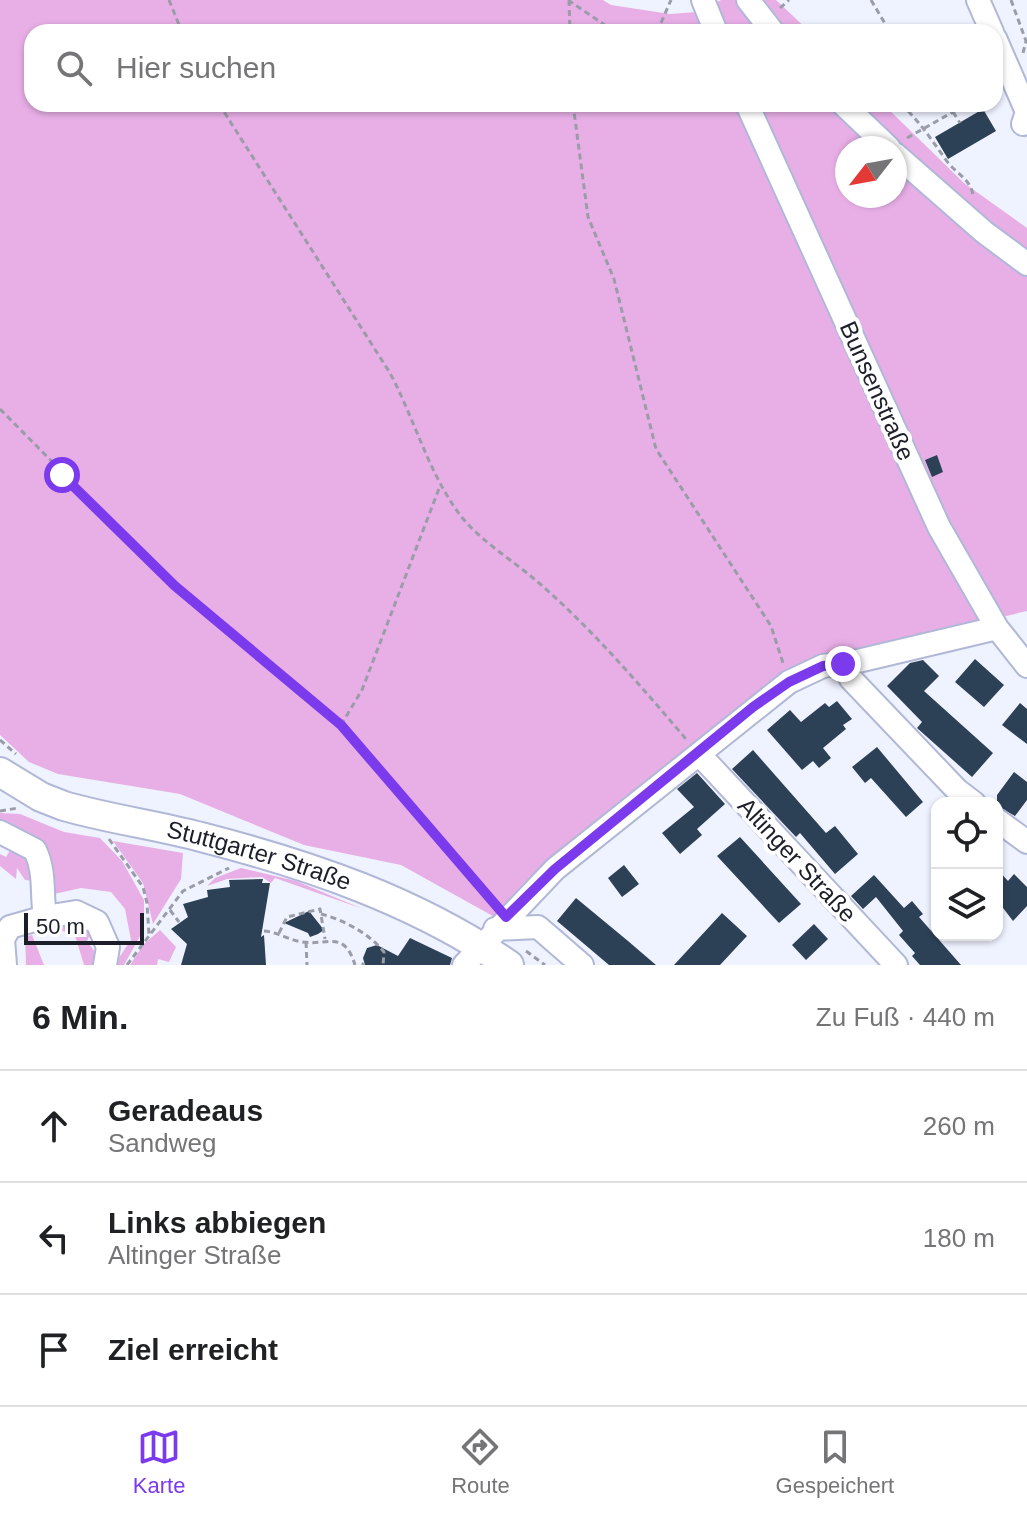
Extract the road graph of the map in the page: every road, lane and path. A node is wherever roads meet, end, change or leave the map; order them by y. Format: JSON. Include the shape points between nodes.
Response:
{"nodes":[{"id":1,"x":169,"y":0,"type":"edge"},
{"id":2,"x":568,"y":0,"type":"edge"},
{"id":3,"x":671,"y":0,"type":"edge"},
{"id":4,"x":703,"y":0,"type":"edge"},
{"id":5,"x":748,"y":0,"type":"edge"},
{"id":6,"x":871,"y":0,"type":"edge"},
{"id":7,"x":978,"y":0,"type":"edge"},
{"id":8,"x":1011,"y":0,"type":"edge"},
{"id":9,"x":179,"y":24,"type":"edge"},
{"id":10,"x":570,"y":24,"type":"edge"},
{"id":11,"x":603,"y":24,"type":"edge"},
{"id":12,"x":660,"y":24,"type":"edge"},
{"id":13,"x":713,"y":24,"type":"edge"},
{"id":14,"x":767,"y":24,"type":"edge"},
{"id":15,"x":888,"y":24,"type":"edge"},
{"id":16,"x":988,"y":24,"type":"edge"},
{"id":17,"x":1003,"y":56,"type":"edge"},
{"id":18,"x":1022,"y":59,"type":"dead end"},
{"id":19,"x":224,"y":112,"type":"edge"},
{"id":20,"x":574,"y":112,"type":"edge"},
{"id":21,"x":751,"y":112,"type":"edge"},
{"id":22,"x":852,"y":112,"type":"edge"},
{"id":23,"x":909,"y":112,"type":"edge"},
{"id":24,"x":953,"y":112,"type":"joint"},
{"id":25,"x":960,"y":123,"type":"dead end"},
{"id":26,"x":1023,"y":124,"type":"dead end"},
{"id":27,"x":926,"y":128,"type":"junction"},
{"id":28,"x":881,"y":136,"type":"edge"},
{"id":29,"x":907,"y":140,"type":"edge"},
{"id":30,"x":907,"y":159,"type":"edge"},
{"id":31,"x":973,"y":195,"type":"dead end"},
{"id":32,"x":1027,"y":264,"type":"edge"},
{"id":33,"x":0,"y":409,"type":"edge"},
{"id":34,"x":440,"y":486,"type":"junction"},
{"id":35,"x":997,"y":628,"type":"junction"},
{"id":36,"x":843,"y":664,"type":"junction"},
{"id":37,"x":1027,"y":666,"type":"edge"},
{"id":38,"x":789,"y":682,"type":"junction"},
{"id":39,"x":341,"y":725,"type":"junction"},
{"id":40,"x":699,"y":754,"type":"junction"},
{"id":41,"x":12,"y":788,"type":"edge"},
{"id":42,"x":966,"y":797,"type":"edge"},
{"id":43,"x":0,"y":811,"type":"edge"},
{"id":44,"x":1003,"y":824,"type":"edge"},
{"id":45,"x":0,"y":832,"type":"edge"},
{"id":46,"x":108,"y":835,"type":"dead end"},
{"id":47,"x":1027,"y":842,"type":"edge"},
{"id":48,"x":239,"y":864,"type":"dead end"},
{"id":49,"x":170,"y":910,"type":"junction"},
{"id":50,"x":321,"y":914,"type":"junction"},
{"id":51,"x":45,"y":917,"type":"junction"},
{"id":52,"x":179,"y":922,"type":"dead end"},
{"id":53,"x":264,"y":931,"type":"dead end"},
{"id":54,"x":279,"y":933,"type":"junction"},
{"id":55,"x":318,"y":934,"type":"dead end"},
{"id":56,"x":149,"y":935,"type":"junction"},
{"id":57,"x":2,"y":939,"type":"edge"},
{"id":58,"x":322,"y":939,"type":"junction"},
{"id":59,"x":487,"y":939,"type":"edge"},
{"id":60,"x":306,"y":942,"type":"junction"},
{"id":61,"x":5,"y":965,"type":"edge"},
{"id":62,"x":105,"y":965,"type":"edge"},
{"id":63,"x":127,"y":965,"type":"edge"},
{"id":64,"x":307,"y":965,"type":"edge"},
{"id":65,"x":355,"y":965,"type":"edge"},
{"id":66,"x":383,"y":965,"type":"edge"},
{"id":67,"x":509,"y":965,"type":"edge"},
{"id":68,"x":582,"y":965,"type":"edge"},
{"id":69,"x":896,"y":965,"type":"edge"}],
"edges":[{"from":1,"to":9,"type":"path"},
{"from":2,"to":10,"type":"path"},
{"from":2,"to":11,"type":"path"},
{"from":3,"to":12,"type":"path"},
{"from":4,"to":13,"type":"street"},
{"from":5,"to":14,"type":"street"},
{"from":6,"to":15,"type":"path"},
{"from":7,"to":16,"type":"street"},
{"from":8,"to":18,"type":"path","via":[[1026,41]]},
{"from":17,"to":26,"type":"street","via":[[1027,112]]},
{"from":19,"to":34,"type":"path","via":[[390,373]]},
{"from":20,"to":38,"type":"path","via":[[588,217],[614,279],[656,449],[771,626]]},
{"from":21,"to":35,"type":"street","name":"Bunsenstraße","via":[[939,527]]},
{"from":22,"to":28,"type":"street"},
{"from":23,"to":27,"type":"path"},
{"from":24,"to":25,"type":"path"},
{"from":24,"to":27,"type":"path"},
{"from":27,"to":29,"type":"path"},
{"from":27,"to":31,"type":"path","via":[[971,185]]},
{"from":30,"to":32,"type":"street","via":[[984,232]]},
{"from":33,"to":39,"type":"path","via":[[175,586]]},
{"from":34,"to":39,"type":"path","via":[[362,690]]},
{"from":34,"to":40,"type":"path","via":[[463,519],[541,584],[632,676]]},
{"from":35,"to":36,"type":"street"},
{"from":35,"to":37,"type":"street","name":"Bunsenstraße"},
{"from":36,"to":38,"type":"street","via":[[823,666]]},
{"from":36,"to":42,"type":"street","via":[[851,679]]},
{"from":38,"to":40,"type":"street"},
{"from":39,"to":59,"type":"path"},
{"from":40,"to":59,"type":"street","via":[[555,869]]},
{"from":40,"to":69,"type":"street","name":"Altinger Straße"},
{"from":41,"to":43,"type":"path"},
{"from":41,"to":59,"type":"main road","name":"Stuttgarter Straße","via":[[84,812],[293,862]]},
{"from":44,"to":47,"type":"street"},
{"from":45,"to":51,"type":"street","via":[[35,850],[42,866]]},
{"from":46,"to":56,"type":"path","via":[[143,887]]},
{"from":48,"to":49,"type":"path","via":[[183,891]]},
{"from":49,"to":52,"type":"path"},
{"from":49,"to":56,"type":"path"},
{"from":50,"to":54,"type":"path","via":[[320,909],[287,917]]},
{"from":50,"to":58,"type":"path"},
{"from":50,"to":66,"type":"path","via":[[376,942],[384,952]]},
{"from":51,"to":57,"type":"street","via":[[21,921]]},
{"from":51,"to":62,"type":"street","via":[[76,912],[97,922],[108,947]]},
{"from":53,"to":54,"type":"path"},
{"from":54,"to":60,"type":"path"},
{"from":55,"to":58,"type":"path"},
{"from":56,"to":63,"type":"path"},
{"from":57,"to":61,"type":"street"},
{"from":58,"to":60,"type":"path"},
{"from":58,"to":65,"type":"path","via":[[344,946]]},
{"from":59,"to":67,"type":"main road","name":"Stuttgarter Straße"},
{"from":59,"to":68,"type":"street","via":[[538,927]]},
{"from":60,"to":64,"type":"path"}]}
